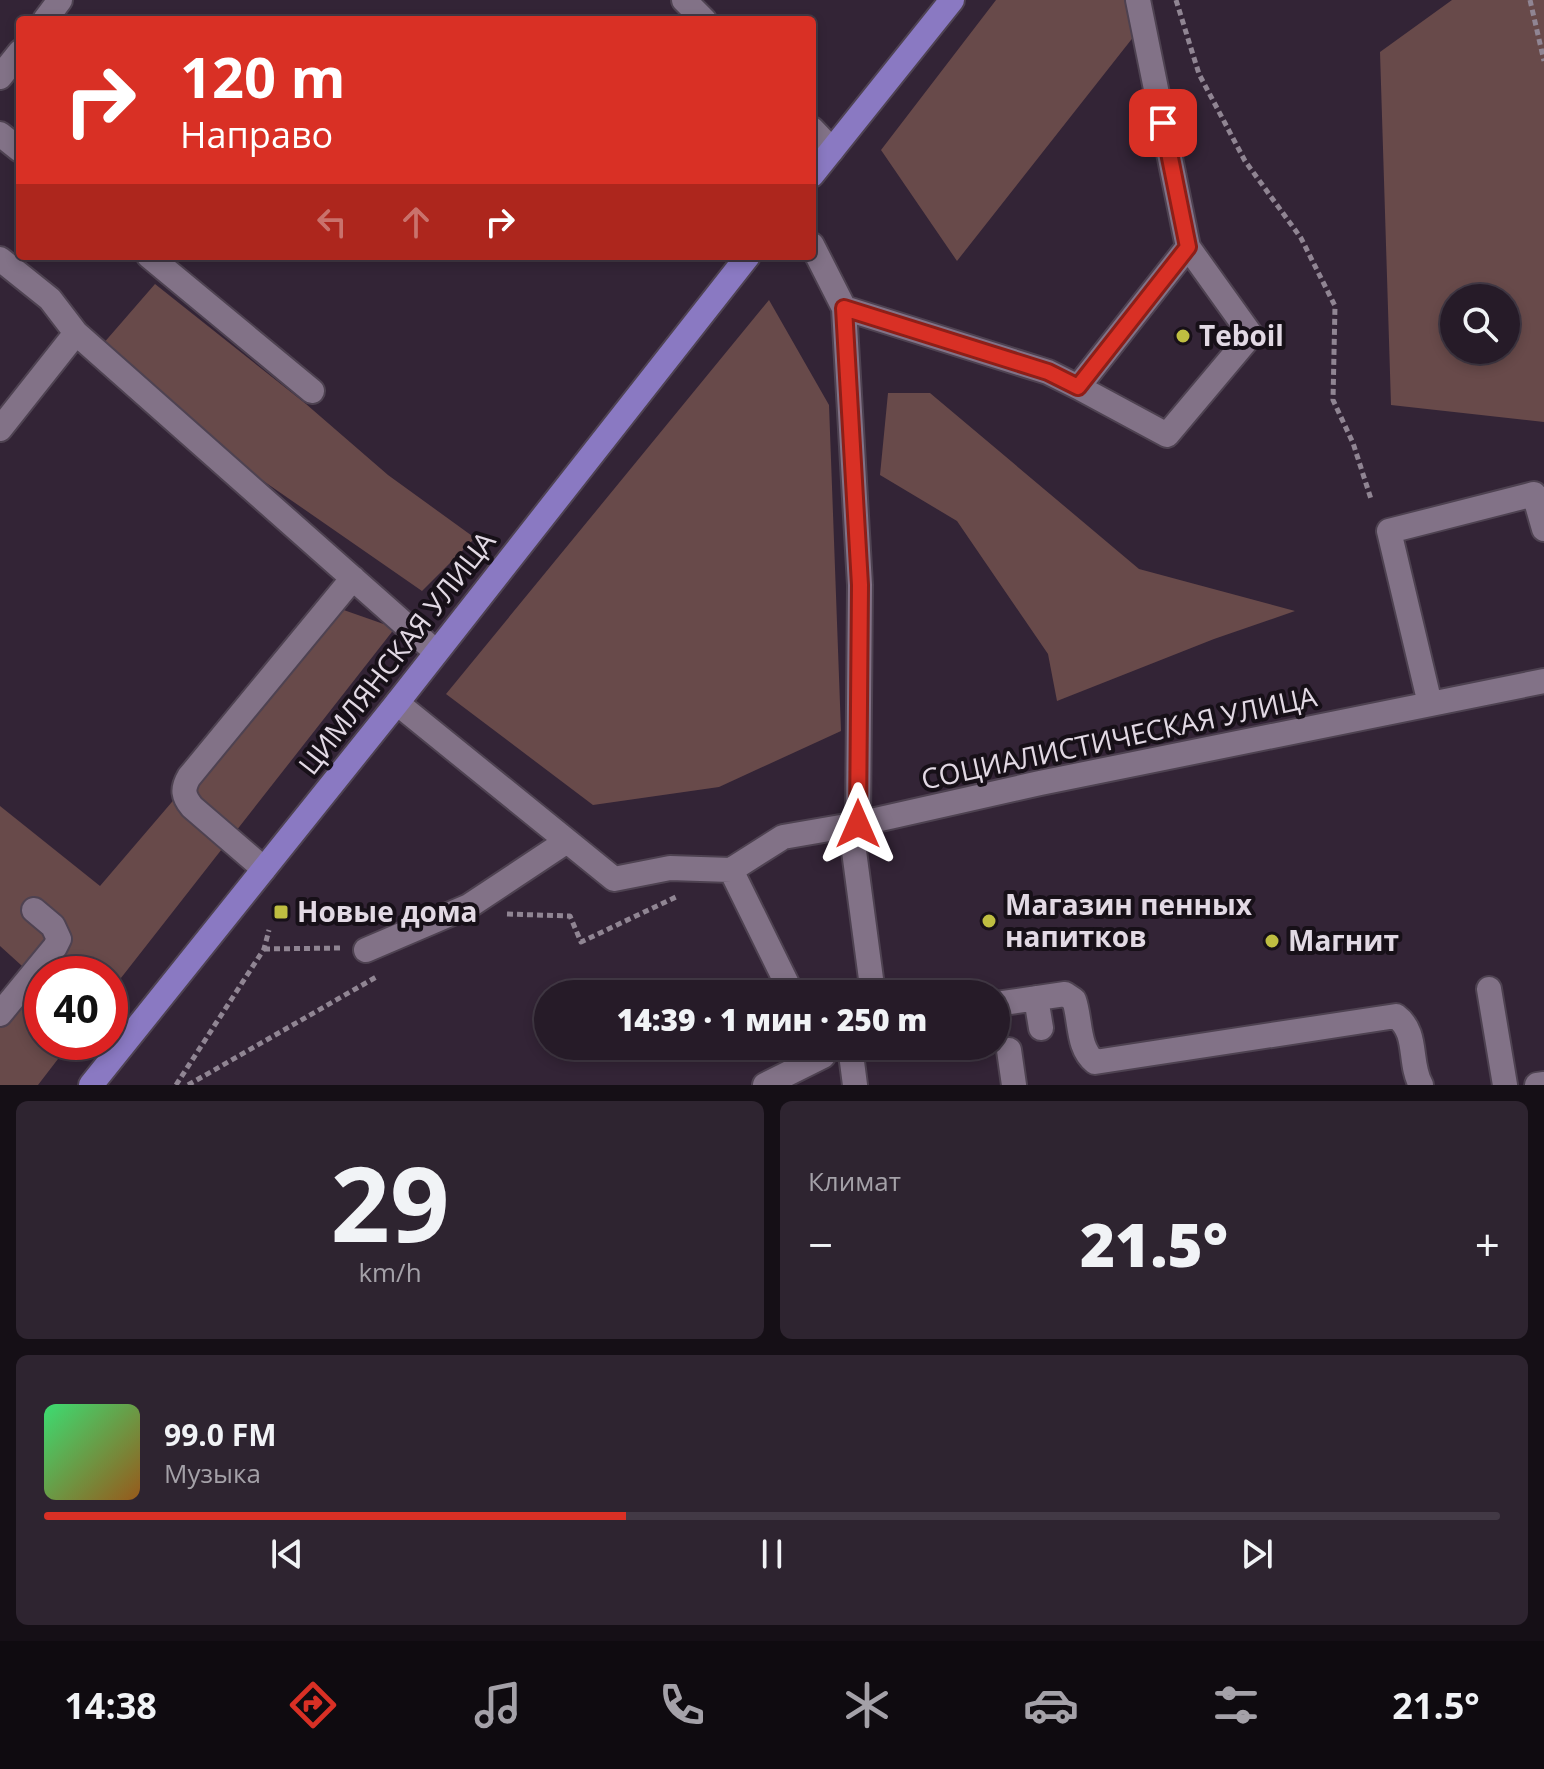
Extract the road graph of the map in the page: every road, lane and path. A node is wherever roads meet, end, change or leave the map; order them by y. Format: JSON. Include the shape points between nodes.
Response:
{"nodes":[{"id":1,"x":684,"y":0,"type":"edge"},
{"id":2,"x":952,"y":0,"type":"edge"},
{"id":3,"x":1138,"y":0,"type":"edge"},
{"id":4,"x":1176,"y":0,"type":"edge"},
{"id":5,"x":1530,"y":0,"type":"edge"},
{"id":6,"x":700,"y":16,"type":"edge"},
{"id":7,"x":16,"y":57,"type":"edge"},
{"id":8,"x":1544,"y":61,"type":"edge"},
{"id":9,"x":0,"y":77,"type":"edge"},
{"id":10,"x":816,"y":133,"type":"edge"},
{"id":11,"x":0,"y":134,"type":"edge"},
{"id":12,"x":16,"y":147,"type":"edge"},
{"id":13,"x":832,"y":150,"type":"junction"},
{"id":14,"x":816,"y":170,"type":"edge"},
{"id":15,"x":1188,"y":247,"type":"junction"},
{"id":16,"x":816,"y":253,"type":"edge"},
{"id":17,"x":0,"y":259,"type":"edge"},
{"id":18,"x":154,"y":260,"type":"edge"},
{"id":19,"x":745,"y":260,"type":"edge"},
{"id":20,"x":844,"y":308,"type":"junction"},
{"id":21,"x":76,"y":333,"type":"junction"},
{"id":22,"x":1078,"y":387,"type":"junction"},
{"id":23,"x":312,"y":391,"type":"dead end"},
{"id":24,"x":0,"y":429,"type":"edge"},
{"id":25,"x":1371,"y":499,"type":"dead end"},
{"id":26,"x":1544,"y":529,"type":"edge"},
{"id":27,"x":353,"y":578,"type":"junction"},
{"id":28,"x":436,"y":652,"type":"junction"},
{"id":29,"x":1544,"y":681,"type":"edge"},
{"id":30,"x":397,"y":703,"type":"junction"},
{"id":31,"x":1430,"y":704,"type":"junction"},
{"id":32,"x":858,"y":824,"type":"junction"},
{"id":33,"x":567,"y":841,"type":"junction"},
{"id":34,"x":264,"y":869,"type":"junction"},
{"id":35,"x":731,"y":870,"type":"junction"},
{"id":36,"x":690,"y":890,"type":"dead end"},
{"id":37,"x":34,"y":910,"type":"dead end"},
{"id":38,"x":501,"y":914,"type":"dead end"},
{"id":39,"x":269,"y":930,"type":"dead end"},
{"id":40,"x":264,"y":949,"type":"junction"},
{"id":41,"x":366,"y":950,"type":"joint"},
{"id":42,"x":378,"y":976,"type":"dead end"},
{"id":43,"x":785,"y":980,"type":"edge"},
{"id":44,"x":871,"y":980,"type":"edge"},
{"id":45,"x":1489,"y":989,"type":"dead end"},
{"id":46,"x":1036,"y":998,"type":"junction"},
{"id":47,"x":1010,"y":1002,"type":"edge"},
{"id":48,"x":0,"y":1014,"type":"edge"},
{"id":49,"x":1041,"y":1028,"type":"dead end"},
{"id":50,"x":1010,"y":1057,"type":"edge"},
{"id":51,"x":806,"y":1060,"type":"edge"},
{"id":52,"x":854,"y":1060,"type":"edge"},
{"id":53,"x":1544,"y":1084,"type":"edge"},
{"id":54,"x":91,"y":1085,"type":"edge"},
{"id":55,"x":176,"y":1085,"type":"edge"},
{"id":56,"x":188,"y":1085,"type":"edge"},
{"id":57,"x":765,"y":1085,"type":"edge"},
{"id":58,"x":855,"y":1085,"type":"edge"},
{"id":59,"x":1014,"y":1085,"type":"edge"},
{"id":60,"x":1421,"y":1085,"type":"edge"},
{"id":61,"x":1505,"y":1085,"type":"edge"},
{"id":62,"x":1537,"y":1085,"type":"edge"}],
"edges":[{"from":1,"to":6,"type":"street"},
{"from":2,"to":13,"type":"main road"},
{"from":3,"to":15,"type":"street"},
{"from":4,"to":25,"type":"path","via":[[1205,87],[1245,161],[1301,238],[1335,306],[1333,400]]},
{"from":5,"to":8,"type":"path"},
{"from":7,"to":9,"type":"street"},
{"from":10,"to":13,"type":"street"},
{"from":11,"to":12,"type":"street"},
{"from":13,"to":14,"type":"main road"},
{"from":15,"to":22,"type":"street"},
{"from":15,"to":22,"type":"street","via":[[1251,335],[1167,435]]},
{"from":16,"to":20,"type":"street"},
{"from":17,"to":21,"type":"street","via":[[50,299]]},
{"from":18,"to":23,"type":"street"},
{"from":19,"to":28,"type":"main road","name":"ЦИМЛЯНСКАЯ УЛИЦА"},
{"from":20,"to":22,"type":"street","via":[[1048,372]]},
{"from":20,"to":32,"type":"street","via":[[860,585]]},
{"from":21,"to":24,"type":"street"},
{"from":21,"to":27,"type":"street"},
{"from":26,"to":31,"type":"street","via":[[1534,494],[1389,531]]},
{"from":27,"to":28,"type":"street"},
{"from":27,"to":34,"type":"street","via":[[184,786],[192,807]]},
{"from":28,"to":30,"type":"main road","name":"ЦИМЛЯНСКАЯ УЛИЦА"},
{"from":29,"to":31,"type":"street","name":"СОЦИАЛИСТИЧЕСКАЯ УЛИЦА"},
{"from":30,"to":33,"type":"street"},
{"from":30,"to":34,"type":"main road","name":"ЦИМЛЯНСКАЯ УЛИЦА"},
{"from":31,"to":32,"type":"street","name":"СОЦИАЛИСТИЧЕСКАЯ УЛИЦА"},
{"from":32,"to":35,"type":"street","name":"СОЦИАЛИСТИЧЕСКАЯ УЛИЦА","via":[[783,837]]},
{"from":32,"to":44,"type":"street","via":[[854,851]]},
{"from":33,"to":35,"type":"street","via":[[614,879],[670,868]]},
{"from":33,"to":41,"type":"street","via":[[469,906]]},
{"from":34,"to":54,"type":"main road","name":"ЦИМЛЯНСКАЯ УЛИЦА"},
{"from":35,"to":43,"type":"street"},
{"from":36,"to":38,"type":"path","via":[[581,942],[570,916]]},
{"from":37,"to":48,"type":"street","via":[[59,939]]},
{"from":39,"to":40,"type":"path"},
{"from":40,"to":41,"type":"path"},
{"from":40,"to":55,"type":"path"},
{"from":42,"to":56,"type":"path"},
{"from":45,"to":61,"type":"street"},
{"from":46,"to":47,"type":"street"},
{"from":46,"to":49,"type":"street"},
{"from":46,"to":60,"type":"street","via":[[1065,994],[1074,1000],[1087,1057],[1095,1062],[1396,1016],[1409,1032]]},
{"from":50,"to":59,"type":"street"},
{"from":51,"to":57,"type":"street"},
{"from":52,"to":58,"type":"street"},
{"from":53,"to":62,"type":"street"}]}
